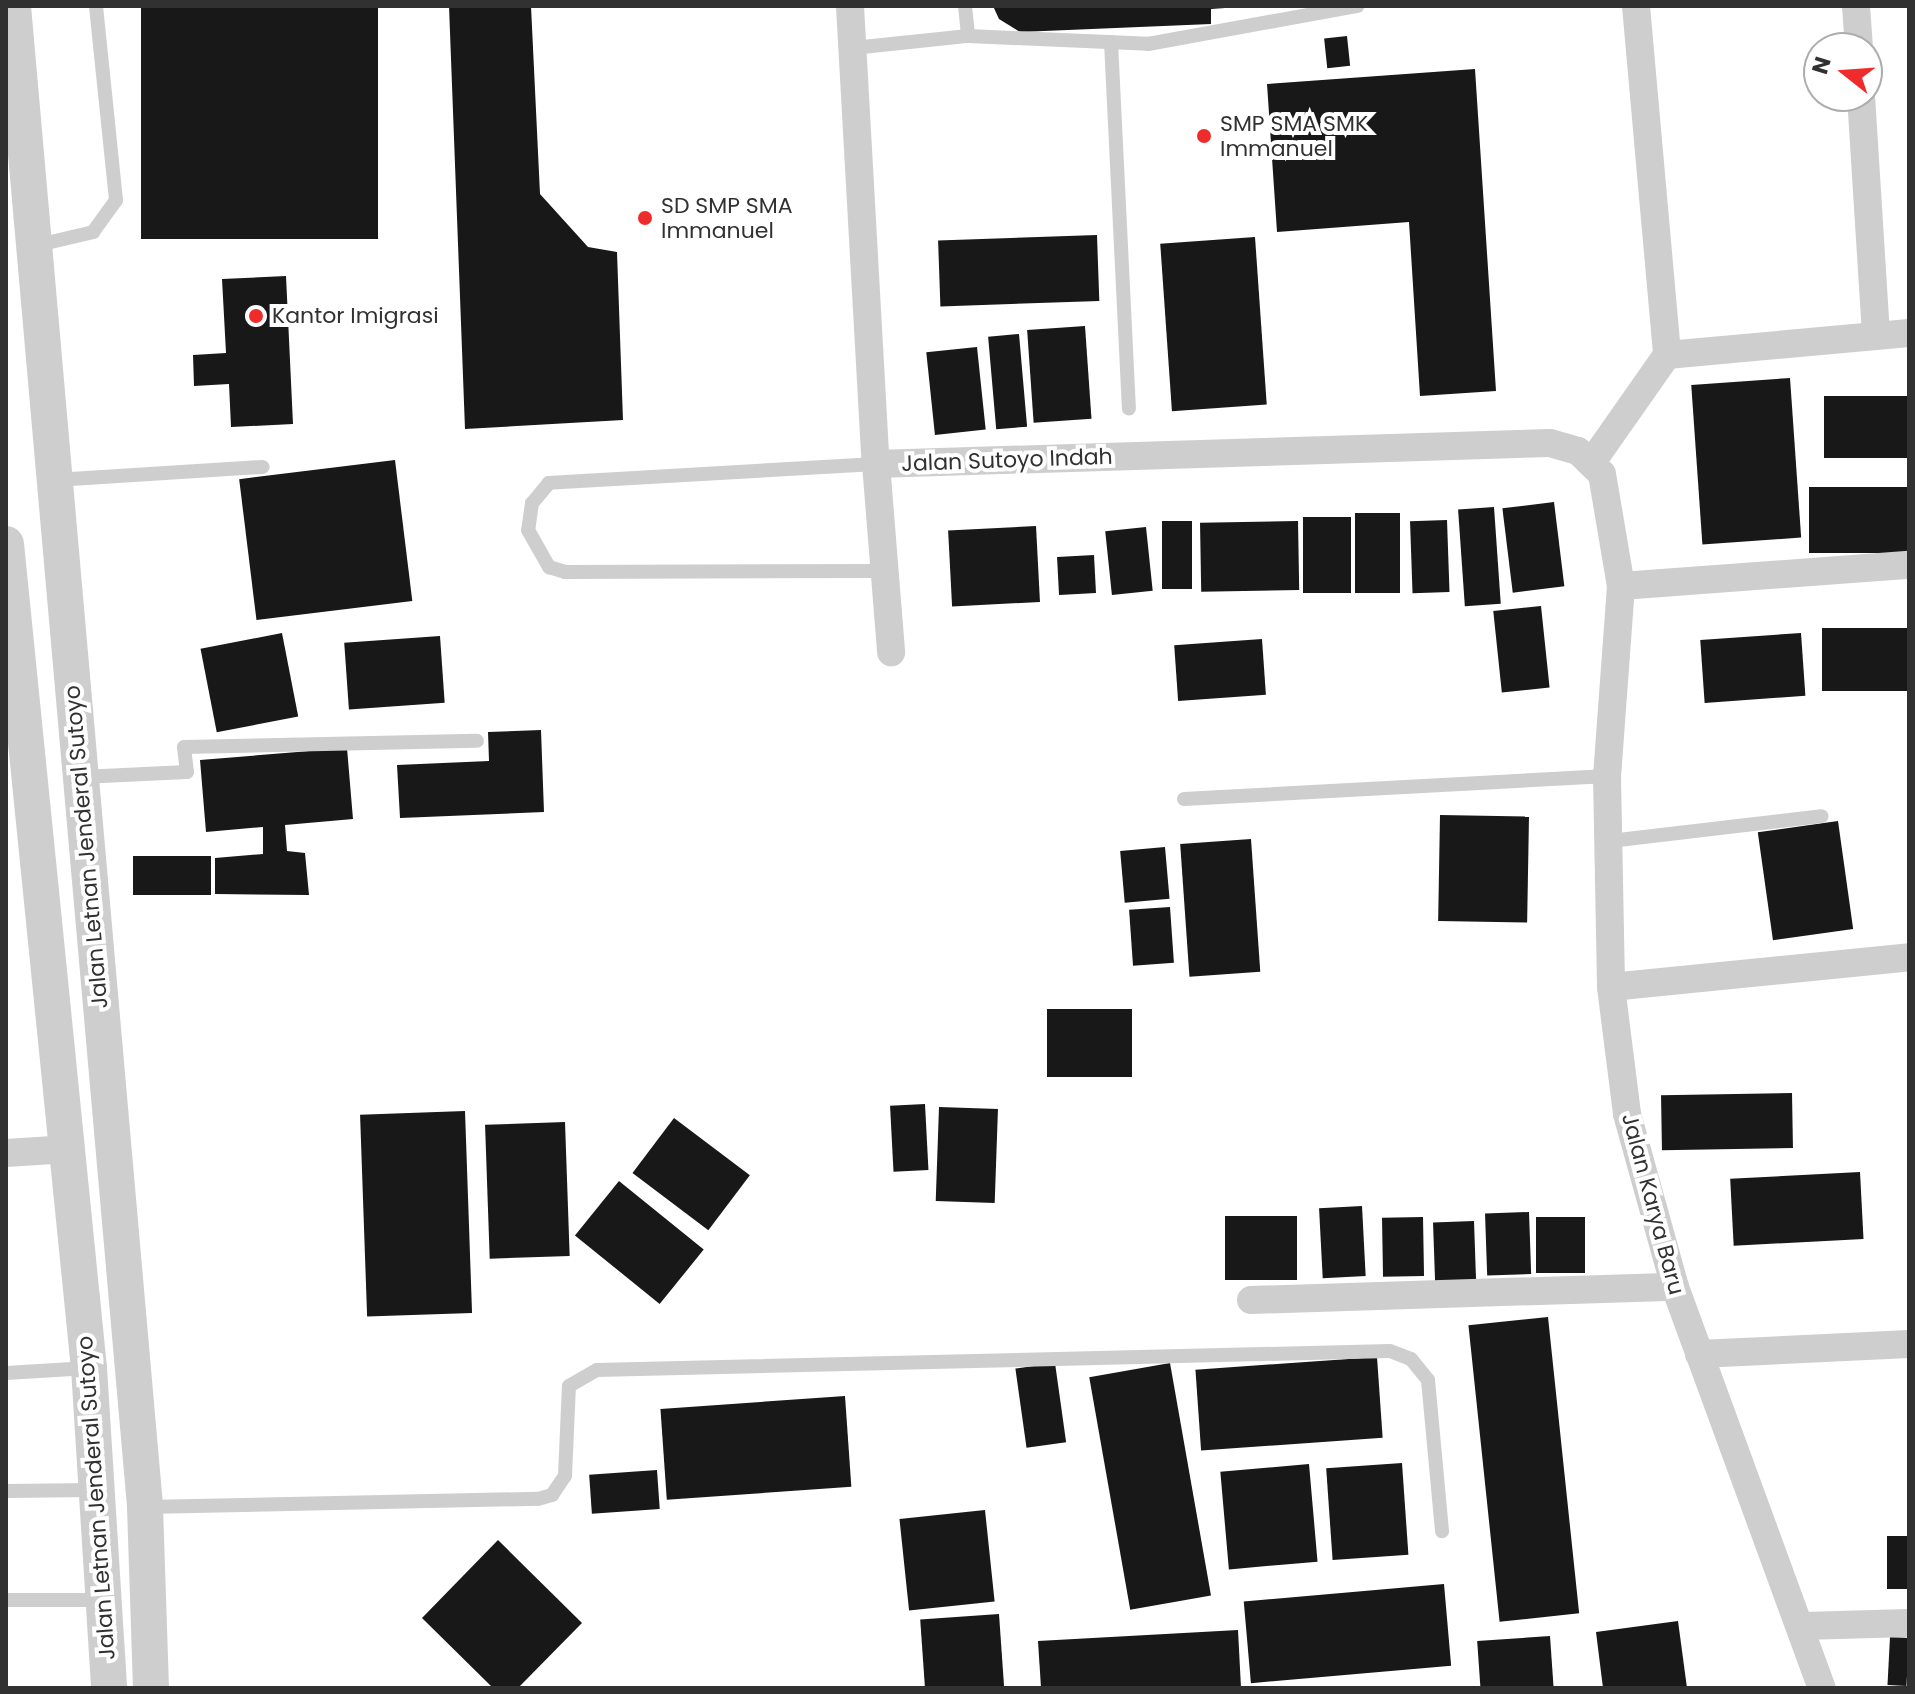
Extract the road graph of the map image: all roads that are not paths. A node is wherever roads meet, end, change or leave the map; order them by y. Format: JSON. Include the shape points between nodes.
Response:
{"nodes":[{"id":1,"x":13,"y":6,"type":"edge"},
{"id":2,"x":96,"y":6,"type":"edge"},
{"id":3,"x":850,"y":6,"type":"edge"},
{"id":4,"x":965,"y":6,"type":"edge"},
{"id":5,"x":1358,"y":6,"type":"edge"},
{"id":6,"x":1636,"y":6,"type":"edge"},
{"id":7,"x":1856,"y":6,"type":"edge"},
{"id":8,"x":1858,"y":32,"type":"edge"},
{"id":9,"x":968,"y":36,"type":"junction"},
{"id":10,"x":1111,"y":42,"type":"junction"},
{"id":11,"x":853,"y":48,"type":"junction"},
{"id":12,"x":1862,"y":112,"type":"edge"},
{"id":13,"x":32,"y":247,"type":"junction"},
{"id":14,"x":1909,"y":333,"type":"edge"},
{"id":15,"x":1876,"y":336,"type":"junction"},
{"id":16,"x":1667,"y":355,"type":"junction"},
{"id":17,"x":1129,"y":409,"type":"dead end"},
{"id":18,"x":1592,"y":462,"type":"junction"},
{"id":19,"x":876,"y":464,"type":"junction"},
{"id":20,"x":263,"y":467,"type":"dead end"},
{"id":21,"x":54,"y":480,"type":"junction"},
{"id":22,"x":6,"y":544,"type":"edge"},
{"id":23,"x":1909,"y":565,"type":"edge"},
{"id":24,"x":884,"y":571,"type":"junction"},
{"id":25,"x":1621,"y":586,"type":"junction"},
{"id":26,"x":891,"y":652,"type":"dead end"},
{"id":27,"x":477,"y":741,"type":"dead end"},
{"id":28,"x":18,"y":756,"type":"edge"},
{"id":29,"x":1607,"y":776,"type":"junction"},
{"id":30,"x":80,"y":777,"type":"junction"},
{"id":31,"x":1184,"y":799,"type":"dead end"},
{"id":32,"x":1822,"y":816,"type":"dead end"},
{"id":33,"x":1610,"y":841,"type":"junction"},
{"id":34,"x":1909,"y":957,"type":"edge"},
{"id":35,"x":1611,"y":987,"type":"junction"},
{"id":36,"x":69,"y":1149,"type":"junction"},
{"id":37,"x":6,"y":1153,"type":"edge"},
{"id":38,"x":1675,"y":1287,"type":"junction"},
{"id":39,"x":1251,"y":1300,"type":"dead end"},
{"id":40,"x":1909,"y":1344,"type":"edge"},
{"id":41,"x":1699,"y":1354,"type":"junction"},
{"id":42,"x":89,"y":1368,"type":"junction"},
{"id":43,"x":6,"y":1373,"type":"edge"},
{"id":44,"x":94,"y":1490,"type":"junction"},
{"id":45,"x":6,"y":1491,"type":"edge"},
{"id":46,"x":145,"y":1507,"type":"junction"},
{"id":47,"x":1442,"y":1531,"type":"dead end"},
{"id":48,"x":6,"y":1600,"type":"edge"},
{"id":49,"x":103,"y":1600,"type":"junction"},
{"id":50,"x":1909,"y":1623,"type":"edge"},
{"id":51,"x":1803,"y":1626,"type":"junction"},
{"id":52,"x":109,"y":1688,"type":"edge"},
{"id":53,"x":151,"y":1688,"type":"edge"},
{"id":54,"x":1822,"y":1688,"type":"edge"}],
"edges":[{"from":1,"to":13,"type":"street","name":"Jalan Letnan Jenderal Sutoyo"},
{"from":2,"to":13,"type":"lane","via":[[116,200],[93,232]]},
{"from":3,"to":11,"type":"street","name":"Jalan Sutoyo Indah"},
{"from":4,"to":9,"type":"lane"},
{"from":5,"to":10,"type":"lane","via":[[1148,44]]},
{"from":6,"to":16,"type":"street"},
{"from":7,"to":8,"type":"street"},
{"from":9,"to":10,"type":"lane"},
{"from":9,"to":11,"type":"lane"},
{"from":10,"to":17,"type":"lane"},
{"from":11,"to":19,"type":"street","name":"Jalan Sutoyo Indah"},
{"from":12,"to":15,"type":"street"},
{"from":13,"to":21,"type":"street","name":"Jalan Letnan Jenderal Sutoyo"},
{"from":14,"to":15,"type":"street"},
{"from":15,"to":16,"type":"street"},
{"from":16,"to":18,"type":"street"},
{"from":18,"to":19,"type":"street","name":"Jalan Sutoyo Indah","via":[[1550,443]]},
{"from":18,"to":25,"type":"street","name":"Jalan Karya Baru","via":[[1607,490]]},
{"from":19,"to":24,"type":"street"},
{"from":19,"to":24,"type":"lane","via":[[549,483],[532,503],[528,530],[549,567],[565,572]]},
{"from":20,"to":21,"type":"lane"},
{"from":21,"to":30,"type":"street","name":"Jalan Letnan Jenderal Sutoyo"},
{"from":22,"to":28,"type":"street","name":"Jalan Letnan Jenderal Sutoyo"},
{"from":23,"to":25,"type":"street"},
{"from":24,"to":26,"type":"street"},
{"from":25,"to":29,"type":"street","name":"Jalan Karya Baru"},
{"from":27,"to":30,"type":"lane","via":[[184,747],[187,772]]},
{"from":28,"to":36,"type":"street","name":"Jalan Letnan Jenderal Sutoyo"},
{"from":29,"to":31,"type":"lane"},
{"from":29,"to":33,"type":"street","name":"Jalan Karya Baru"},
{"from":30,"to":46,"type":"street","name":"Jalan Letnan Jenderal Sutoyo"},
{"from":32,"to":33,"type":"lane"},
{"from":33,"to":35,"type":"street","name":"Jalan Karya Baru"},
{"from":34,"to":35,"type":"street"},
{"from":35,"to":38,"type":"street","name":"Jalan Karya Baru","via":[[1627,1114]]},
{"from":36,"to":37,"type":"street"},
{"from":36,"to":42,"type":"street","name":"Jalan Letnan Jenderal Sutoyo"},
{"from":38,"to":39,"type":"street"},
{"from":38,"to":41,"type":"street","name":"Jalan Karya Baru"},
{"from":40,"to":41,"type":"street"},
{"from":41,"to":51,"type":"street","name":"Jalan Karya Baru"},
{"from":42,"to":43,"type":"lane"},
{"from":42,"to":44,"type":"street","name":"Jalan Letnan Jenderal Sutoyo"},
{"from":44,"to":45,"type":"lane"},
{"from":44,"to":49,"type":"street","name":"Jalan Letnan Jenderal Sutoyo"},
{"from":46,"to":47,"type":"lane","via":[[552,1495],[565,1476],[569,1386],[597,1370],[1390,1351],[1411,1359],[1428,1380]]},
{"from":46,"to":53,"type":"street","name":"Jalan Letnan Jenderal Sutoyo"},
{"from":48,"to":49,"type":"lane"},
{"from":49,"to":52,"type":"street","name":"Jalan Letnan Jenderal Sutoyo"},
{"from":50,"to":51,"type":"street"},
{"from":51,"to":54,"type":"street","name":"Jalan Karya Baru"}]}
